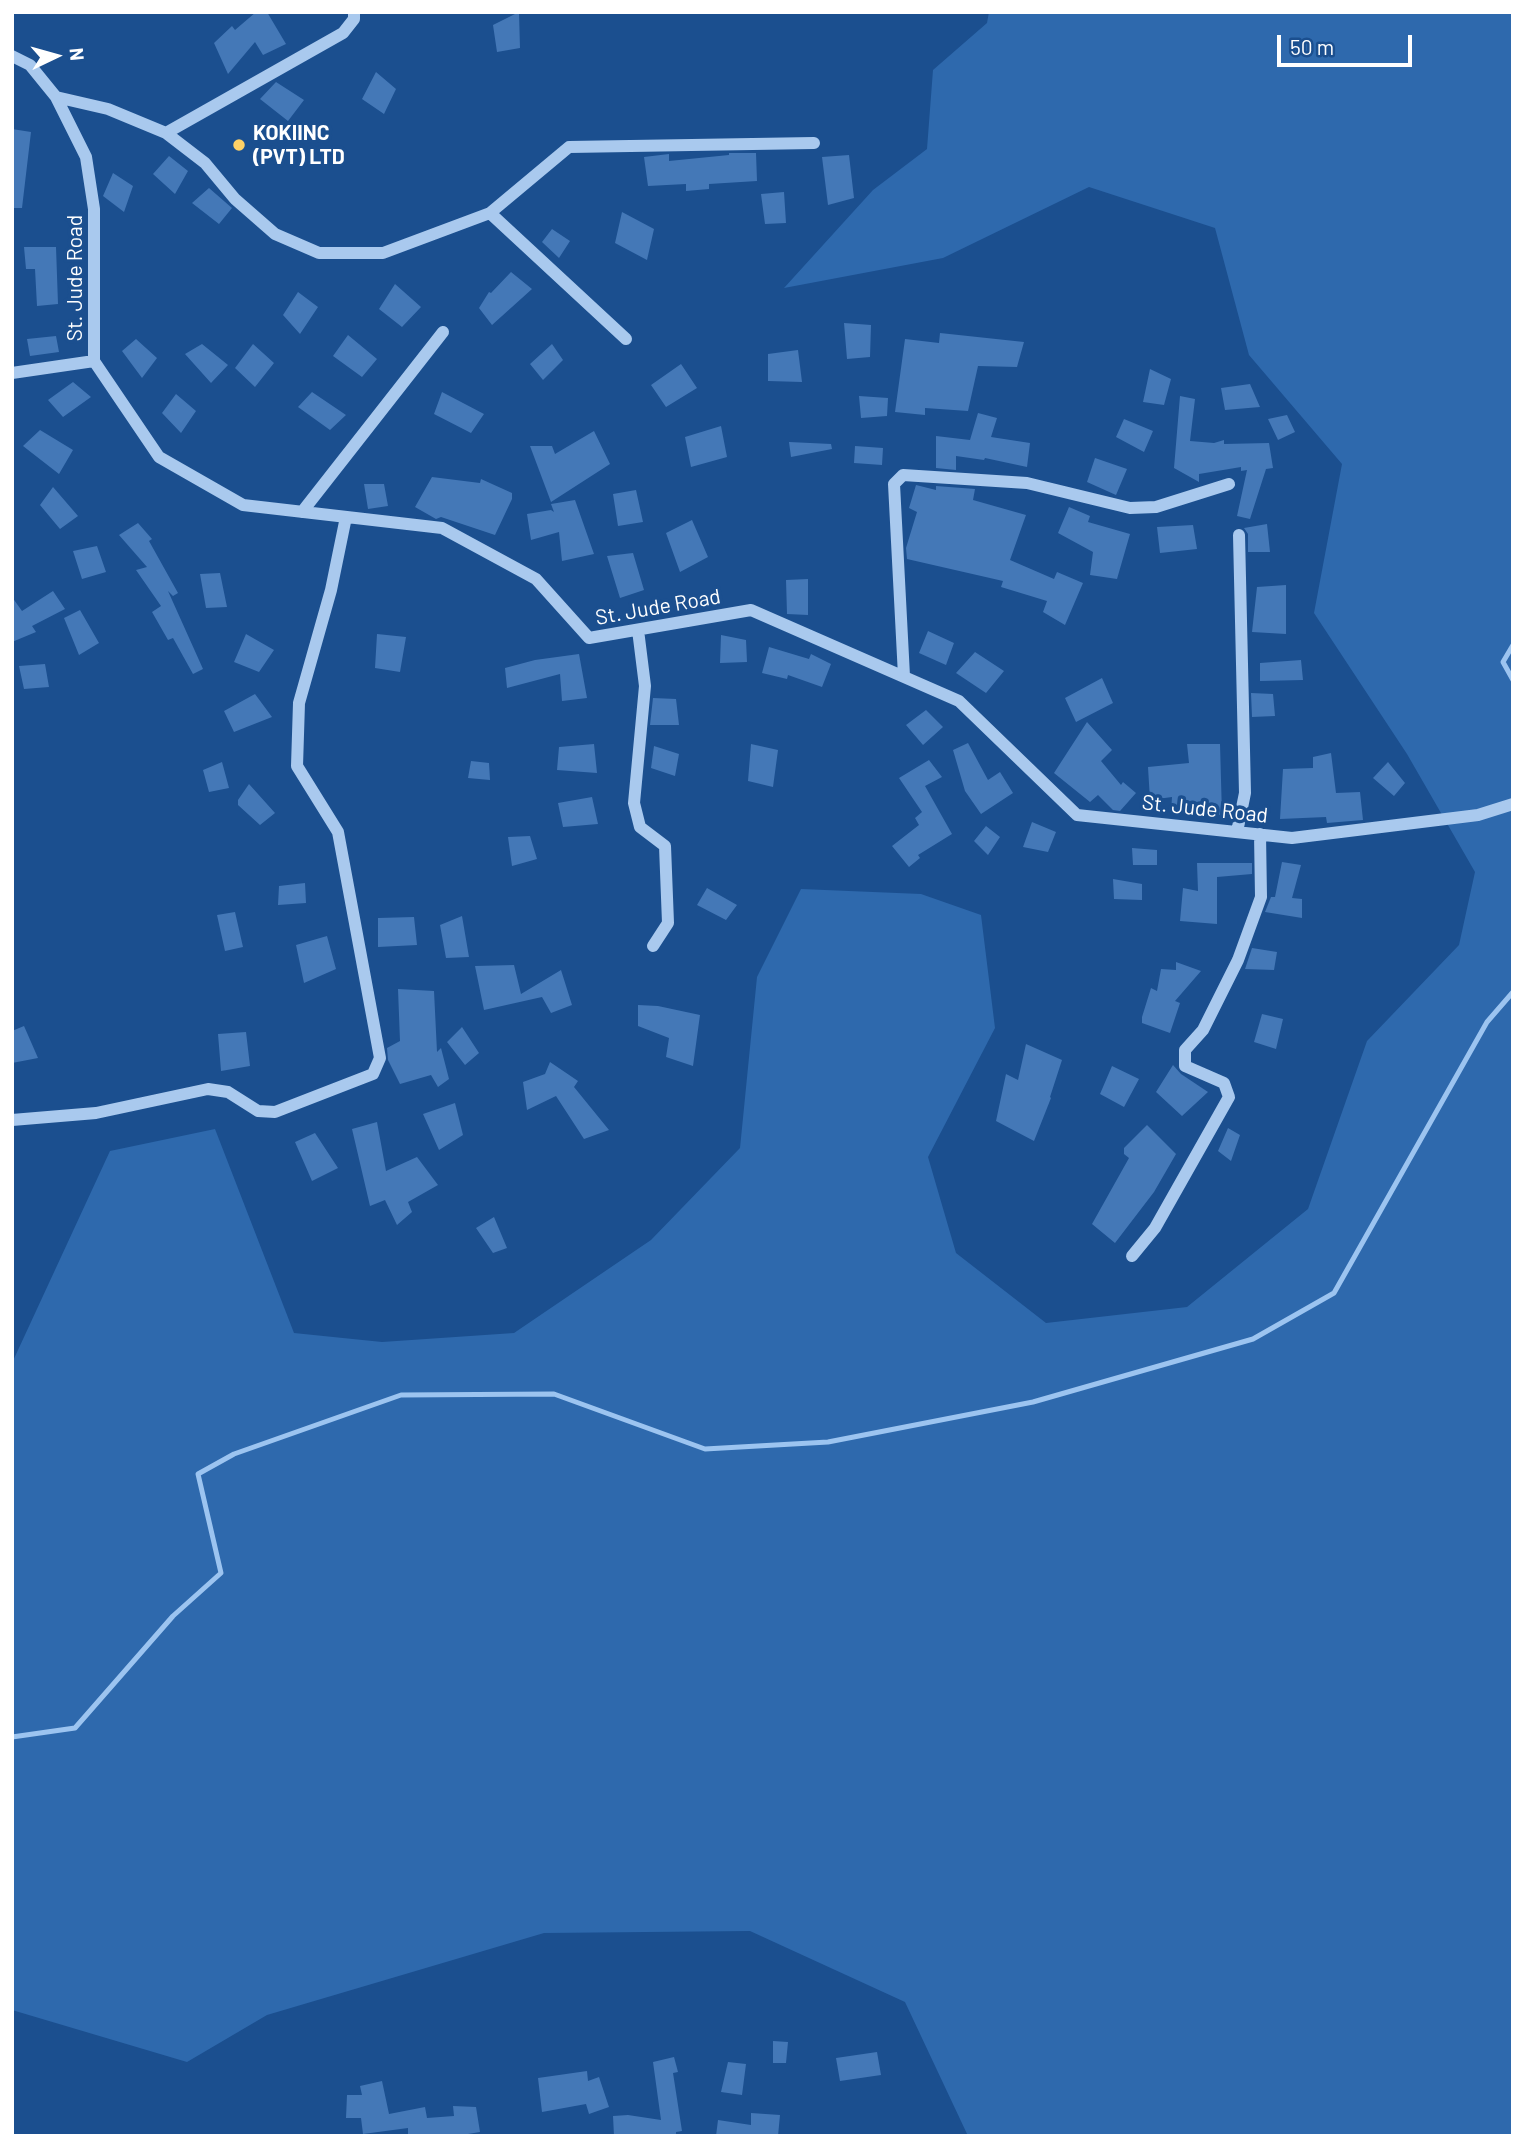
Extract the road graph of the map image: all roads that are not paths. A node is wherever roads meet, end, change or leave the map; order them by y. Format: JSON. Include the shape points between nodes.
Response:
{"nodes":[{"id":1,"x":354,"y":12,"type":"edge"},
{"id":2,"x":12,"y":56,"type":"edge"},
{"id":3,"x":56,"y":97,"type":"junction"},
{"id":4,"x":166,"y":133,"type":"junction"},
{"id":5,"x":814,"y":143,"type":"dead end"},
{"id":6,"x":490,"y":213,"type":"junction"},
{"id":7,"x":443,"y":332,"type":"dead end"},
{"id":8,"x":626,"y":339,"type":"dead end"},
{"id":9,"x":94,"y":361,"type":"junction"},
{"id":10,"x":12,"y":373,"type":"edge"},
{"id":11,"x":1229,"y":484,"type":"dead end"},
{"id":12,"x":302,"y":512,"type":"junction"},
{"id":13,"x":346,"y":517,"type":"junction"},
{"id":14,"x":1239,"y":535,"type":"dead end"},
{"id":15,"x":638,"y":630,"type":"junction"},
{"id":16,"x":904,"y":676,"type":"junction"},
{"id":17,"x":1513,"y":804,"type":"edge"},
{"id":18,"x":1237,"y":832,"type":"junction"},
{"id":19,"x":1260,"y":834,"type":"junction"},
{"id":20,"x":653,"y":946,"type":"dead end"},
{"id":21,"x":12,"y":1120,"type":"edge"},
{"id":22,"x":1132,"y":1255,"type":"dead end"}],
"edges":[{"from":1,"to":4,"type":"street","via":[[343,33]]},
{"from":2,"to":3,"type":"street","name":"St. Jude Road","via":[[30,65]]},
{"from":3,"to":4,"type":"street","via":[[108,109]]},
{"from":3,"to":9,"type":"street","name":"St. Jude Road","via":[[86,157],[94,209]]},
{"from":4,"to":6,"type":"street","via":[[205,163],[235,199],[275,234],[319,253],[383,253]]},
{"from":5,"to":6,"type":"street","via":[[569,147]]},
{"from":6,"to":8,"type":"street"},
{"from":7,"to":12,"type":"street"},
{"from":9,"to":10,"type":"street"},
{"from":9,"to":12,"type":"street","name":"St. Jude Road","via":[[159,457],[243,505]]},
{"from":11,"to":16,"type":"street","via":[[1156,507],[1130,508],[1027,483],[903,475],[894,484]]},
{"from":12,"to":13,"type":"street","name":"St. Jude Road"},
{"from":13,"to":15,"type":"street","name":"St. Jude Road","via":[[442,528],[536,579],[589,638]]},
{"from":13,"to":21,"type":"street","via":[[299,704],[297,766],[338,832],[380,1058],[373,1074],[275,1112],[258,1111],[228,1092],[208,1089],[96,1113]]},
{"from":14,"to":18,"type":"street","via":[[1245,793]]},
{"from":15,"to":16,"type":"street","name":"St. Jude Road","via":[[751,610]]},
{"from":15,"to":20,"type":"street","via":[[645,686],[634,803],[640,827],[665,846],[668,923]]},
{"from":16,"to":18,"type":"street","name":"St. Jude Road","via":[[959,701],[1077,815]]},
{"from":17,"to":19,"type":"street","name":"St. Jude Road","via":[[1478,815],[1292,838]]},
{"from":18,"to":19,"type":"street","name":"St. Jude Road"},
{"from":19,"to":22,"type":"street","via":[[1261,897],[1238,960],[1203,1030],[1185,1050],[1185,1066],[1224,1083],[1229,1097],[1155,1228]]}]}
